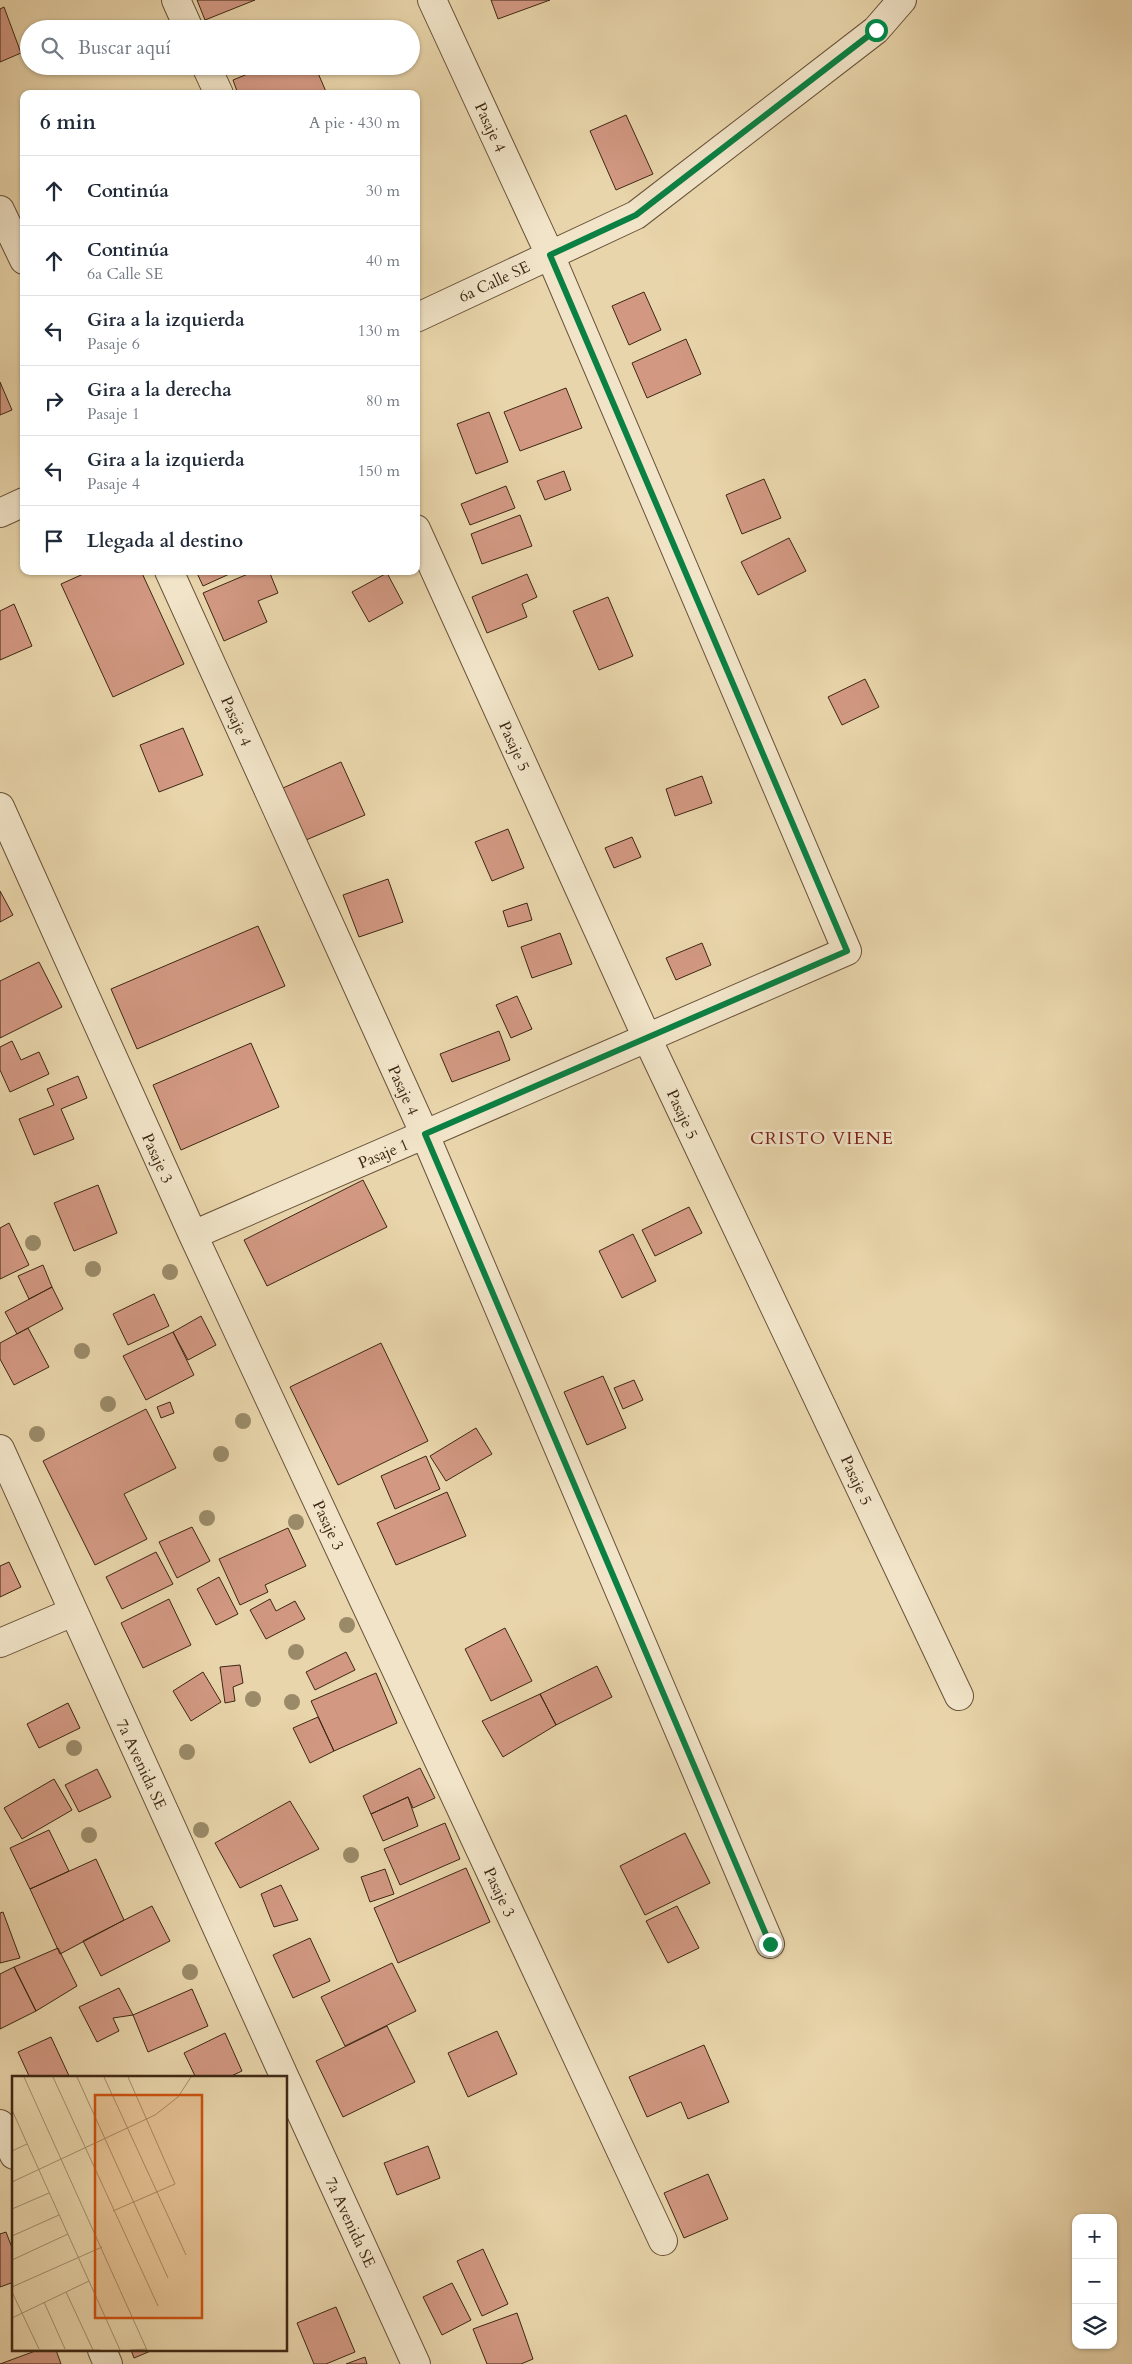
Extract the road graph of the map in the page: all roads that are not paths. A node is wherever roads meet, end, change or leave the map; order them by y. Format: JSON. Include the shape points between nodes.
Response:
{"nodes":[{"id":1,"x":176,"y":0,"type":"edge"},
{"id":2,"x":432,"y":0,"type":"edge"},
{"id":3,"x":902,"y":0,"type":"edge"},
{"id":4,"x":185,"y":20,"type":"edge"},
{"id":5,"x":210,"y":75,"type":"edge"},
{"id":6,"x":217,"y":90,"type":"edge"},
{"id":7,"x":0,"y":210,"type":"edge"},
{"id":8,"x":20,"y":252,"type":"edge"},
{"id":9,"x":550,"y":255,"type":"junction"},
{"id":10,"x":420,"y":316,"type":"edge"},
{"id":11,"x":20,"y":504,"type":"edge"},
{"id":12,"x":0,"y":514,"type":"edge"},
{"id":13,"x":420,"y":538,"type":"edge"},
{"id":14,"x":171,"y":575,"type":"edge"},
{"id":15,"x":0,"y":807,"type":"edge"},
{"id":16,"x":847,"y":951,"type":"joint"},
{"id":17,"x":647,"y":1038,"type":"junction"},
{"id":18,"x":425,"y":1134,"type":"junction"},
{"id":19,"x":193,"y":1235,"type":"junction"},
{"id":20,"x":0,"y":1450,"type":"edge"},
{"id":21,"x":72,"y":1612,"type":"junction"},
{"id":22,"x":0,"y":1643,"type":"edge"},
{"id":23,"x":959,"y":1696,"type":"dead end"},
{"id":24,"x":770,"y":1944,"type":"dead end"},
{"id":25,"x":285,"y":2076,"type":"edge"},
{"id":26,"x":288,"y":2083,"type":"edge"},
{"id":27,"x":0,"y":2124,"type":"edge"},
{"id":28,"x":12,"y":2150,"type":"edge"},
{"id":29,"x":663,"y":2241,"type":"dead end"},
{"id":30,"x":103,"y":2352,"type":"edge"},
{"id":31,"x":108,"y":2364,"type":"edge"},
{"id":32,"x":416,"y":2364,"type":"edge"}],
"edges":[{"from":1,"to":4,"type":"street"},
{"from":2,"to":9,"type":"street","name":"Pasaje 4"},
{"from":3,"to":9,"type":"street","name":"6a Calle SE","via":[[876,30],[636,215]]},
{"from":5,"to":6,"type":"street"},
{"from":7,"to":8,"type":"street"},
{"from":9,"to":10,"type":"street","name":"6a Calle SE"},
{"from":9,"to":16,"type":"street","name":"Pasaje 4"},
{"from":11,"to":12,"type":"street"},
{"from":13,"to":17,"type":"street","name":"Pasaje 5"},
{"from":14,"to":18,"type":"street","name":"Pasaje 4"},
{"from":15,"to":19,"type":"street","name":"Pasaje 3"},
{"from":16,"to":17,"type":"street","name":"Pasaje 1"},
{"from":17,"to":18,"type":"street","name":"Pasaje 1"},
{"from":17,"to":23,"type":"street","name":"Pasaje 5"},
{"from":18,"to":19,"type":"street","name":"Pasaje 1"},
{"from":18,"to":24,"type":"street","name":"Pasaje 4"},
{"from":19,"to":29,"type":"street","name":"Pasaje 3"},
{"from":20,"to":21,"type":"street","name":"7a Avenida SE"},
{"from":21,"to":22,"type":"street"},
{"from":21,"to":25,"type":"street","name":"7a Avenida SE"},
{"from":26,"to":32,"type":"street","name":"7a Avenida SE"},
{"from":27,"to":28,"type":"street"},
{"from":30,"to":31,"type":"street"}]}
